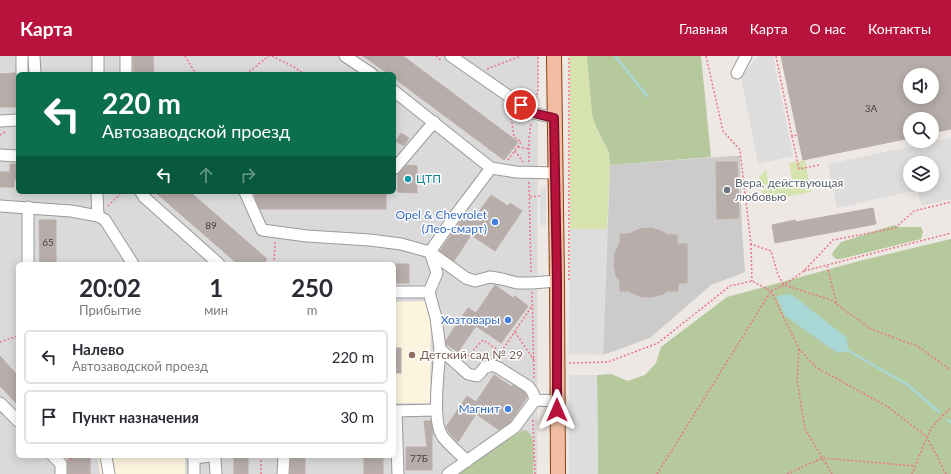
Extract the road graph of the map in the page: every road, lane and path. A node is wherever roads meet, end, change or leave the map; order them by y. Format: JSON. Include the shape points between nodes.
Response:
{"nodes":[{"id":1,"x":22,"y":56,"type":"edge"},
{"id":2,"x":34,"y":56,"type":"edge"},
{"id":3,"x":98,"y":56,"type":"edge"},
{"id":4,"x":126,"y":56,"type":"edge"},
{"id":5,"x":185,"y":56,"type":"edge"},
{"id":6,"x":270,"y":56,"type":"edge"},
{"id":7,"x":345,"y":56,"type":"edge"},
{"id":8,"x":450,"y":56,"type":"edge"},
{"id":9,"x":521,"y":56,"type":"edge"},
{"id":10,"x":538,"y":56,"type":"edge"},
{"id":11,"x":554,"y":56,"type":"edge"},
{"id":12,"x":569,"y":56,"type":"edge"},
{"id":13,"x":706,"y":56,"type":"edge"},
{"id":14,"x":746,"y":56,"type":"edge"},
{"id":15,"x":776,"y":56,"type":"edge"},
{"id":16,"x":483,"y":70,"type":"dead end"},
{"id":17,"x":22,"y":72,"type":"edge"},
{"id":18,"x":35,"y":72,"type":"edge"},
{"id":19,"x":98,"y":72,"type":"edge"},
{"id":20,"x":126,"y":72,"type":"edge"},
{"id":21,"x":195,"y":72,"type":"edge"},
{"id":22,"x":249,"y":72,"type":"edge"},
{"id":23,"x":301,"y":72,"type":"edge"},
{"id":24,"x":369,"y":72,"type":"edge"},
{"id":25,"x":737,"y":73,"type":"dead end"},
{"id":26,"x":396,"y":93,"type":"edge"},
{"id":27,"x":510,"y":109,"type":"dead end"},
{"id":28,"x":533,"y":113,"type":"junction"},
{"id":29,"x":554,"y":118,"type":"junction"},
{"id":30,"x":16,"y":120,"type":"edge"},
{"id":31,"x":0,"y":121,"type":"edge"},
{"id":32,"x":434,"y":122,"type":"junction"},
{"id":33,"x":798,"y":135,"type":"dead end"},
{"id":34,"x":792,"y":136,"type":"junction"},
{"id":35,"x":518,"y":147,"type":"junction"},
{"id":36,"x":529,"y":149,"type":"junction"},
{"id":37,"x":515,"y":151,"type":"junction"},
{"id":38,"x":0,"y":156,"type":"edge"},
{"id":39,"x":16,"y":156,"type":"edge"},
{"id":40,"x":819,"y":165,"type":"dead end"},
{"id":41,"x":396,"y":167,"type":"edge"},
{"id":42,"x":496,"y":169,"type":"junction"},
{"id":43,"x":529,"y":171,"type":"junction"},
{"id":44,"x":555,"y":173,"type":"junction"},
{"id":45,"x":98,"y":194,"type":"edge"},
{"id":46,"x":120,"y":194,"type":"edge"},
{"id":47,"x":142,"y":194,"type":"edge"},
{"id":48,"x":246,"y":194,"type":"edge"},
{"id":49,"x":540,"y":196,"type":"dead end"},
{"id":50,"x":530,"y":197,"type":"junction"},
{"id":51,"x":951,"y":202,"type":"edge"},
{"id":52,"x":0,"y":206,"type":"edge"},
{"id":53,"x":28,"y":207,"type":"junction"},
{"id":54,"x":98,"y":216,"type":"junction"},
{"id":55,"x":275,"y":232,"type":"junction"},
{"id":56,"x":951,"y":233,"type":"edge"},
{"id":57,"x":751,"y":244,"type":"junction"},
{"id":58,"x":430,"y":252,"type":"junction"},
{"id":59,"x":28,"y":262,"type":"edge"},
{"id":60,"x":132,"y":262,"type":"edge"},
{"id":61,"x":217,"y":262,"type":"edge"},
{"id":62,"x":274,"y":262,"type":"edge"},
{"id":63,"x":827,"y":265,"type":"junction"},
{"id":64,"x":804,"y":271,"type":"junction"},
{"id":65,"x":563,"y":282,"type":"junction"},
{"id":66,"x":752,"y":282,"type":"junction"},
{"id":67,"x":532,"y":283,"type":"junction"},
{"id":68,"x":784,"y":285,"type":"junction"},
{"id":69,"x":771,"y":291,"type":"junction"},
{"id":70,"x":396,"y":292,"type":"edge"},
{"id":71,"x":429,"y":292,"type":"junction"},
{"id":72,"x":838,"y":305,"type":"junction"},
{"id":73,"x":532,"y":306,"type":"junction"},
{"id":74,"x":515,"y":332,"type":"junction"},
{"id":75,"x":16,"y":337,"type":"edge"},
{"id":76,"x":0,"y":342,"type":"edge"},
{"id":77,"x":440,"y":348,"type":"junction"},
{"id":78,"x":799,"y":350,"type":"junction"},
{"id":79,"x":569,"y":359,"type":"dead end"},
{"id":80,"x":534,"y":360,"type":"junction"},
{"id":81,"x":459,"y":366,"type":"junction"},
{"id":82,"x":951,"y":370,"type":"edge"},
{"id":83,"x":534,"y":380,"type":"dead end"},
{"id":84,"x":535,"y":400,"type":"junction"},
{"id":85,"x":557,"y":401,"type":"junction"},
{"id":86,"x":0,"y":402,"type":"edge"},
{"id":87,"x":951,"y":407,"type":"edge"},
{"id":88,"x":436,"y":410,"type":"junction"},
{"id":89,"x":396,"y":411,"type":"edge"},
{"id":90,"x":16,"y":418,"type":"edge"},
{"id":91,"x":533,"y":420,"type":"dead end"},
{"id":92,"x":396,"y":432,"type":"edge"},
{"id":93,"x":927,"y":437,"type":"junction"},
{"id":94,"x":55,"y":458,"type":"edge"},
{"id":95,"x":106,"y":458,"type":"edge"},
{"id":96,"x":194,"y":458,"type":"edge"},
{"id":97,"x":216,"y":458,"type":"edge"},
{"id":98,"x":261,"y":458,"type":"edge"},
{"id":99,"x":284,"y":458,"type":"edge"},
{"id":100,"x":822,"y":458,"type":"junction"},
{"id":101,"x":467,"y":461,"type":"junction"},
{"id":102,"x":915,"y":466,"type":"junction"},
{"id":103,"x":61,"y":474,"type":"edge"},
{"id":104,"x":109,"y":474,"type":"edge"},
{"id":105,"x":194,"y":474,"type":"edge"},
{"id":106,"x":216,"y":474,"type":"edge"},
{"id":107,"x":261,"y":474,"type":"edge"},
{"id":108,"x":283,"y":474,"type":"edge"},
{"id":109,"x":398,"y":474,"type":"edge"},
{"id":110,"x":448,"y":474,"type":"edge"},
{"id":111,"x":535,"y":474,"type":"edge"},
{"id":112,"x":558,"y":474,"type":"edge"},
{"id":113,"x":657,"y":474,"type":"edge"},
{"id":114,"x":787,"y":474,"type":"edge"},
{"id":115,"x":832,"y":474,"type":"edge"},
{"id":116,"x":912,"y":474,"type":"edge"},
{"id":117,"x":946,"y":474,"type":"edge"}],
"edges":[{"from":1,"to":17,"type":"street"},
{"from":2,"to":18,"type":"street"},
{"from":3,"to":19,"type":"street"},
{"from":4,"to":20,"type":"street"},
{"from":5,"to":21,"type":"path"},
{"from":6,"to":22,"type":"path"},
{"from":6,"to":23,"type":"path"},
{"from":7,"to":24,"type":"street"},
{"from":8,"to":28,"type":"street"},
{"from":9,"to":16,"type":"path"},
{"from":10,"to":28,"type":"path","via":[[538,90]]},
{"from":11,"to":29,"type":"main road"},
{"from":12,"to":65,"type":"path"},
{"from":13,"to":57,"type":"path","via":[[723,131],[740,150]]},
{"from":14,"to":25,"type":"street"},
{"from":15,"to":34,"type":"path"},
{"from":26,"to":32,"type":"street"},
{"from":27,"to":35,"type":"path","via":[[514,137],[521,142]]},
{"from":28,"to":29,"type":"street"},
{"from":28,"to":36,"type":"path"},
{"from":29,"to":44,"type":"main road"},
{"from":30,"to":31,"type":"street"},
{"from":32,"to":41,"type":"street"},
{"from":32,"to":42,"type":"street"},
{"from":33,"to":34,"type":"path"},
{"from":34,"to":40,"type":"path","via":[[799,168]]},
{"from":35,"to":36,"type":"path"},
{"from":35,"to":37,"type":"path"},
{"from":36,"to":43,"type":"path"},
{"from":37,"to":42,"type":"path"},
{"from":37,"to":43,"type":"path"},
{"from":38,"to":39,"type":"street"},
{"from":42,"to":43,"type":"street"},
{"from":42,"to":58,"type":"street","via":[[457,213]]},
{"from":43,"to":44,"type":"street"},
{"from":43,"to":50,"type":"path"},
{"from":44,"to":65,"type":"main road"},
{"from":45,"to":54,"type":"street"},
{"from":46,"to":54,"type":"path"},
{"from":47,"to":61,"type":"street"},
{"from":48,"to":55,"type":"street","via":[[262,230]]},
{"from":49,"to":50,"type":"path"},
{"from":50,"to":67,"type":"path"},
{"from":51,"to":64,"type":"path","via":[[914,210],[895,228],[833,240]]},
{"from":52,"to":53,"type":"street"},
{"from":53,"to":54,"type":"street"},
{"from":53,"to":59,"type":"street"},
{"from":54,"to":60,"type":"street","via":[[105,220]]},
{"from":55,"to":58,"type":"street","via":[[370,240]]},
{"from":55,"to":62,"type":"path"},
{"from":56,"to":63,"type":"path"},
{"from":57,"to":66,"type":"path"},
{"from":57,"to":68,"type":"path","via":[[770,251]]},
{"from":58,"to":67,"type":"street","via":[[466,278],[475,281],[490,277],[516,283]]},
{"from":58,"to":71,"type":"street","via":[[437,273]]},
{"from":63,"to":64,"type":"path"},
{"from":63,"to":72,"type":"path"},
{"from":64,"to":68,"type":"path"},
{"from":65,"to":67,"type":"street"},
{"from":65,"to":85,"type":"main road"},
{"from":66,"to":69,"type":"path"},
{"from":66,"to":79,"type":"path","via":[[730,286],[658,343],[608,362],[569,363]]},
{"from":67,"to":73,"type":"path"},
{"from":68,"to":69,"type":"path"},
{"from":68,"to":72,"type":"path","via":[[832,300]]},
{"from":69,"to":78,"type":"path"},
{"from":69,"to":113,"type":"path"},
{"from":70,"to":71,"type":"street"},
{"from":71,"to":77,"type":"street"},
{"from":72,"to":82,"type":"path","via":[[871,329],[917,346]]},
{"from":73,"to":74,"type":"path"},
{"from":73,"to":80,"type":"path"},
{"from":74,"to":80,"type":"path"},
{"from":74,"to":81,"type":"path","via":[[501,352],[483,340]]},
{"from":75,"to":76,"type":"path"},
{"from":77,"to":81,"type":"street"},
{"from":77,"to":88,"type":"street"},
{"from":78,"to":93,"type":"path","via":[[817,368],[888,407]]},
{"from":78,"to":100,"type":"path","via":[[797,379],[805,429]]},
{"from":80,"to":83,"type":"path"},
{"from":81,"to":84,"type":"street","via":[[468,374],[477,376],[484,368],[492,365],[499,368],[529,388]]},
{"from":84,"to":85,"type":"street"},
{"from":84,"to":101,"type":"street","via":[[515,427]]},
{"from":85,"to":112,"type":"main road"},
{"from":86,"to":90,"type":"street"},
{"from":87,"to":93,"type":"path","via":[[932,427]]},
{"from":88,"to":89,"type":"street"},
{"from":88,"to":101,"type":"street","via":[[438,429]]},
{"from":91,"to":111,"type":"path"},
{"from":92,"to":109,"type":"street"},
{"from":93,"to":102,"type":"path"},
{"from":93,"to":117,"type":"path"},
{"from":94,"to":103,"type":"street","via":[[61,464]]},
{"from":95,"to":104,"type":"street"},
{"from":96,"to":105,"type":"street"},
{"from":97,"to":106,"type":"street"},
{"from":98,"to":107,"type":"path"},
{"from":99,"to":108,"type":"street"},
{"from":100,"to":102,"type":"path"},
{"from":100,"to":114,"type":"path"},
{"from":100,"to":115,"type":"path"},
{"from":101,"to":110,"type":"street"},
{"from":102,"to":116,"type":"path"}]}
